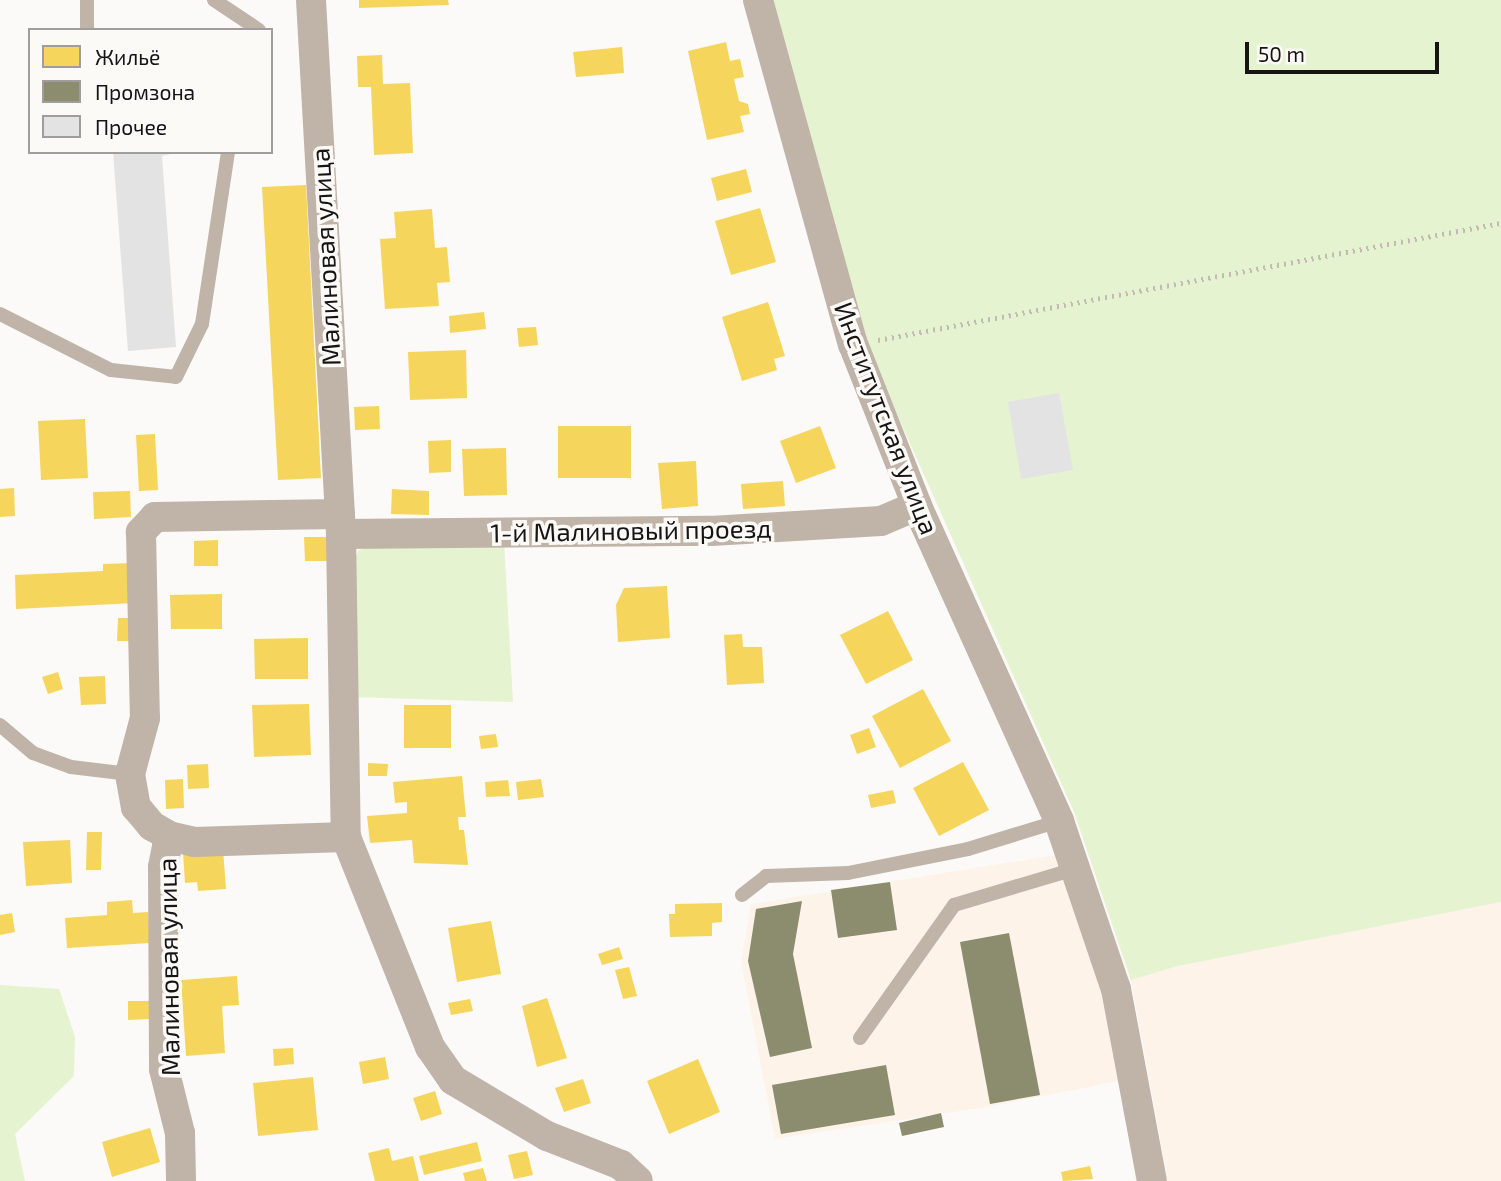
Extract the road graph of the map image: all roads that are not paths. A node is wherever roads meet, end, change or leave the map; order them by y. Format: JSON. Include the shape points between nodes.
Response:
{"nodes":[{"id":1,"x":86,"y":0,"type":"edge"},
{"id":2,"x":214,"y":0,"type":"edge"},
{"id":3,"x":311,"y":0,"type":"edge"},
{"id":4,"x":758,"y":0,"type":"edge"},
{"id":5,"x":87,"y":28,"type":"edge"},
{"id":6,"x":256,"y":28,"type":"edge"},
{"id":7,"x":228,"y":154,"type":"edge"},
{"id":8,"x":0,"y":314,"type":"edge"},
{"id":9,"x":917,"y":506,"type":"junction"},
{"id":10,"x":341,"y":524,"type":"junction"},
{"id":11,"x":0,"y":726,"type":"edge"},
{"id":12,"x":130,"y":774,"type":"junction"},
{"id":13,"x":1059,"y":821,"type":"junction"},
{"id":14,"x":169,"y":835,"type":"junction"},
{"id":15,"x":346,"y":838,"type":"junction"},
{"id":16,"x":1075,"y":869,"type":"junction"},
{"id":17,"x":742,"y":895,"type":"dead end"},
{"id":18,"x":860,"y":1038,"type":"dead end"},
{"id":19,"x":181,"y":1181,"type":"edge"},
{"id":20,"x":638,"y":1181,"type":"edge"},
{"id":21,"x":1152,"y":1181,"type":"edge"}],
"edges":[{"from":1,"to":5,"type":"lane"},
{"from":2,"to":6,"type":"lane"},
{"from":3,"to":10,"type":"street","name":"Малиновая улица"},
{"from":4,"to":9,"type":"street","name":"Институтская улица","via":[[853,344]]},
{"from":7,"to":8,"type":"lane","via":[[202,324],[176,377],[111,370]]},
{"from":9,"to":10,"type":"street","name":"1-й Малиновый проезд","via":[[881,521],[711,531]]},
{"from":9,"to":13,"type":"street","name":"Институтская улица"},
{"from":10,"to":12,"type":"street","name":"Малиновая улица","via":[[155,517],[141,532],[145,718]]},
{"from":10,"to":15,"type":"street","name":"Малиновая улица"},
{"from":11,"to":12,"type":"lane","via":[[46,758],[71,767]]},
{"from":12,"to":14,"type":"street","name":"Малиновая улица","via":[[136,807],[152,826]]},
{"from":13,"to":16,"type":"street","name":"Институтская улица"},
{"from":13,"to":17,"type":"lane","via":[[968,849],[861,870],[766,876]]},
{"from":14,"to":15,"type":"street","name":"Малиновая улица","via":[[194,842]]},
{"from":14,"to":19,"type":"street","name":"Малиновая улица","via":[[163,867],[164,1069],[180,1133]]},
{"from":15,"to":20,"type":"street","name":"Малиновая улица","via":[[430,1047],[453,1080],[547,1136],[621,1165]]},
{"from":16,"to":18,"type":"lane","via":[[954,905]]},
{"from":16,"to":21,"type":"street","name":"Институтская улица","via":[[1116,989]]}]}
